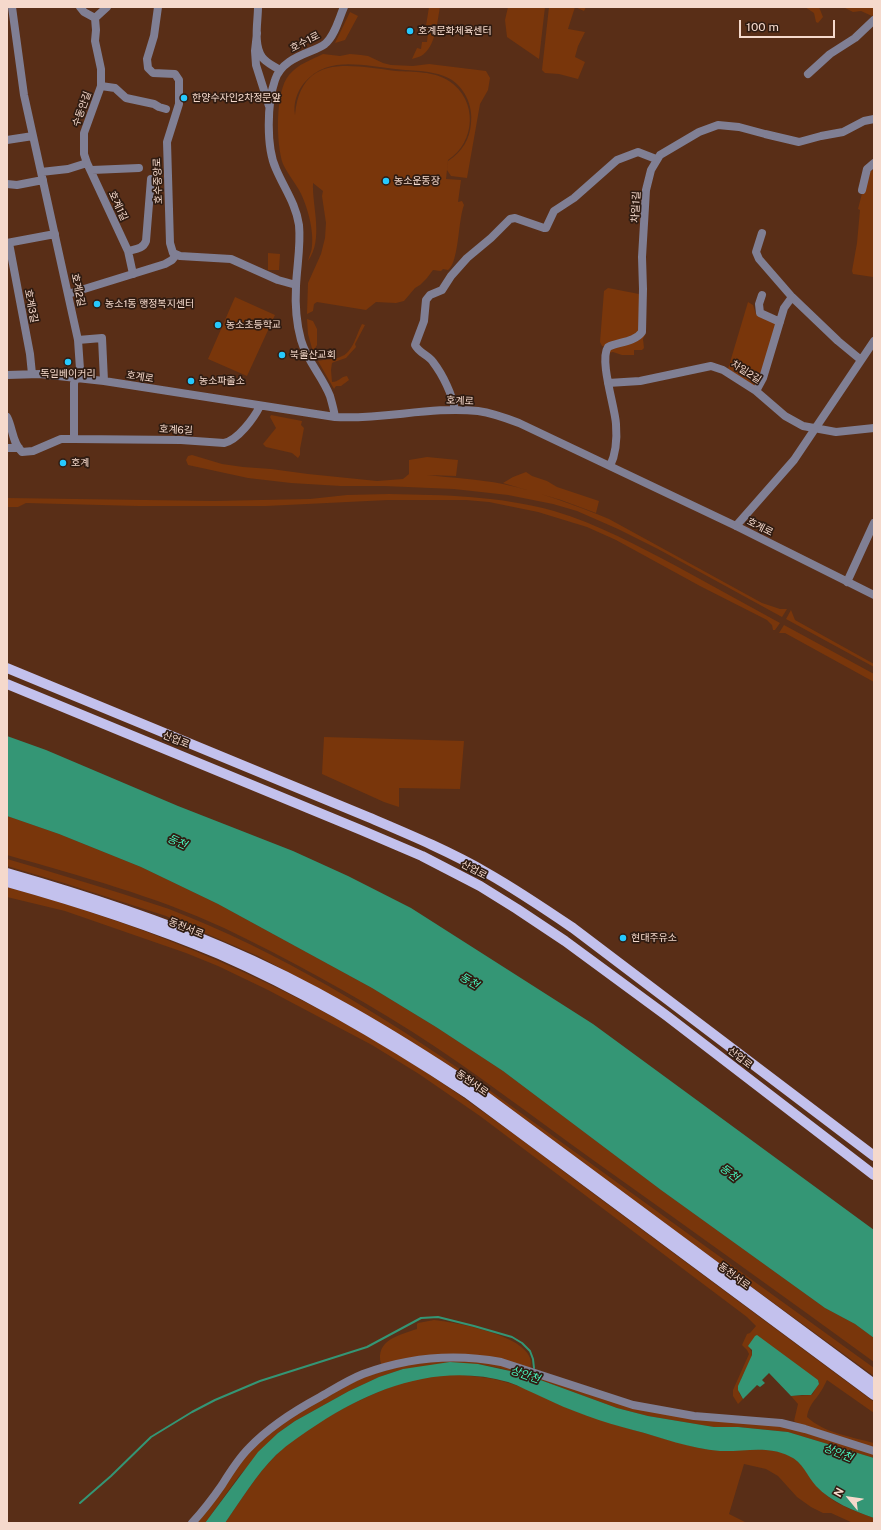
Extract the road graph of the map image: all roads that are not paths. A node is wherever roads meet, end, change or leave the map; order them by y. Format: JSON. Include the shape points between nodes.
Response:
{"nodes":[{"id":1,"x":12,"y":7,"type":"edge"},
{"id":2,"x":80,"y":7,"type":"edge"},
{"id":3,"x":107,"y":7,"type":"edge"},
{"id":4,"x":158,"y":7,"type":"edge"},
{"id":5,"x":258,"y":7,"type":"edge"},
{"id":6,"x":344,"y":7,"type":"edge"},
{"id":7,"x":95,"y":18,"type":"junction"},
{"id":8,"x":874,"y":20,"type":"edge"},
{"id":9,"x":257,"y":33,"type":"junction"},
{"id":10,"x":280,"y":70,"type":"junction"},
{"id":11,"x":808,"y":74,"type":"dead end"},
{"id":12,"x":101,"y":86,"type":"junction"},
{"id":13,"x":166,"y":108,"type":"dead end"},
{"id":14,"x":270,"y":108,"type":"junction"},
{"id":15,"x":874,"y":119,"type":"edge"},
{"id":16,"x":34,"y":136,"type":"junction"},
{"id":17,"x":7,"y":140,"type":"edge"},
{"id":18,"x":656,"y":159,"type":"junction"},
{"id":19,"x":874,"y":163,"type":"edge"},
{"id":20,"x":90,"y":167,"type":"junction"},
{"id":21,"x":139,"y":168,"type":"dead end"},
{"id":22,"x":42,"y":176,"type":"junction"},
{"id":23,"x":151,"y":178,"type":"dead end"},
{"id":24,"x":7,"y":184,"type":"edge"},
{"id":25,"x":862,"y":190,"type":"dead end"},
{"id":26,"x":762,"y":232,"type":"dead end"},
{"id":27,"x":55,"y":234,"type":"junction"},
{"id":28,"x":8,"y":243,"type":"edge"},
{"id":29,"x":128,"y":251,"type":"junction"},
{"id":30,"x":176,"y":255,"type":"junction"},
{"id":31,"x":133,"y":274,"type":"junction"},
{"id":32,"x":296,"y":285,"type":"junction"},
{"id":33,"x":68,"y":294,"type":"junction"},
{"id":34,"x":762,"y":295,"type":"dead end"},
{"id":35,"x":792,"y":296,"type":"junction"},
{"id":36,"x":780,"y":322,"type":"junction"},
{"id":37,"x":78,"y":340,"type":"junction"},
{"id":38,"x":874,"y":341,"type":"edge"},
{"id":39,"x":870,"y":350,"type":"edge"},
{"id":40,"x":861,"y":360,"type":"junction"},
{"id":41,"x":32,"y":374,"type":"junction"},
{"id":42,"x":7,"y":375,"type":"edge"},
{"id":43,"x":76,"y":378,"type":"junction"},
{"id":44,"x":104,"y":381,"type":"junction"},
{"id":45,"x":608,"y":383,"type":"junction"},
{"id":46,"x":756,"y":391,"type":"junction"},
{"id":47,"x":260,"y":406,"type":"junction"},
{"id":48,"x":456,"y":410,"type":"junction"},
{"id":49,"x":7,"y":417,"type":"edge"},
{"id":50,"x":335,"y":417,"type":"junction"},
{"id":51,"x":874,"y":428,"type":"edge"},
{"id":52,"x":815,"y":429,"type":"junction"},
{"id":53,"x":74,"y":439,"type":"junction"},
{"id":54,"x":7,"y":448,"type":"edge"},
{"id":55,"x":19,"y":448,"type":"junction"},
{"id":56,"x":610,"y":466,"type":"junction"},
{"id":57,"x":874,"y":523,"type":"edge"},
{"id":58,"x":736,"y":526,"type":"junction"},
{"id":59,"x":847,"y":582,"type":"junction"},
{"id":60,"x":874,"y":595,"type":"edge"},
{"id":61,"x":7,"y":668,"type":"edge"},
{"id":62,"x":7,"y":684,"type":"edge"},
{"id":63,"x":7,"y":872,"type":"edge"},
{"id":64,"x":7,"y":882,"type":"edge"},
{"id":65,"x":874,"y":1156,"type":"edge"},
{"id":66,"x":874,"y":1175,"type":"edge"},
{"id":67,"x":874,"y":1384,"type":"edge"},
{"id":68,"x":874,"y":1395,"type":"edge"},
{"id":69,"x":874,"y":1451,"type":"edge"},
{"id":70,"x":192,"y":1523,"type":"edge"}],
"edges":[{"from":1,"to":16,"type":"street","name":"호계2길","via":[[24,95]]},
{"from":2,"to":7,"type":"street"},
{"from":3,"to":7,"type":"street"},
{"from":4,"to":30,"type":"street","name":"호수중앙로","via":[[154,36],[147,59],[148,68],[153,73],[175,74],[180,85],[179,104],[167,142],[170,243]]},
{"from":5,"to":9,"type":"street"},
{"from":6,"to":10,"type":"street","name":"호수1로","via":[[331,36],[324,45],[295,58]]},
{"from":7,"to":12,"type":"street","name":"수동안길","via":[[95,41],[101,69]]},
{"from":8,"to":11,"type":"street"},
{"from":9,"to":10,"type":"street","via":[[257,42],[263,58]]},
{"from":9,"to":14,"type":"street","via":[[256,65]]},
{"from":10,"to":14,"type":"street","via":[[275,79]]},
{"from":12,"to":13,"type":"street","name":"수동안길","via":[[114,88],[126,98]]},
{"from":12,"to":20,"type":"street","name":"수동안길","via":[[84,133],[84,154]]},
{"from":14,"to":32,"type":"street","via":[[269,143],[272,158],[295,207],[299,224]]},
{"from":15,"to":18,"type":"street","via":[[864,121],[843,132],[799,142],[739,127],[718,125],[666,150]]},
{"from":16,"to":17,"type":"street"},
{"from":16,"to":22,"type":"street","name":"호계2길"},
{"from":18,"to":45,"type":"street","name":"차일1길","via":[[649,175],[645,196],[642,332],[607,349]]},
{"from":18,"to":48,"type":"street","via":[[638,152],[617,160],[574,198],[554,211],[544,228],[515,218],[510,219],[467,258],[442,290],[428,297],[422,329],[415,345],[433,361]]},
{"from":19,"to":25,"type":"street","via":[[867,169]]},
{"from":20,"to":21,"type":"street"},
{"from":20,"to":22,"type":"street","via":[[68,169]]},
{"from":20,"to":29,"type":"street","name":"호계1길"},
{"from":22,"to":24,"type":"street","via":[[18,185]]},
{"from":22,"to":27,"type":"street","name":"호계2길"},
{"from":23,"to":29,"type":"street","via":[[146,241],[142,248]]},
{"from":26,"to":35,"type":"street","via":[[757,256]]},
{"from":27,"to":28,"type":"street","name":"호계3길"},
{"from":27,"to":33,"type":"street","name":"호계2길"},
{"from":28,"to":41,"type":"street","name":"호계3길"},
{"from":29,"to":31,"type":"street","name":"호계1길"},
{"from":30,"to":31,"type":"street","via":[[165,264]]},
{"from":30,"to":32,"type":"street","via":[[231,259],[278,280]]},
{"from":31,"to":33,"type":"street"},
{"from":32,"to":50,"type":"street","via":[[295,303],[300,338],[330,395]]},
{"from":33,"to":37,"type":"street","name":"호계2길"},
{"from":34,"to":36,"type":"street","via":[[760,313]]},
{"from":35,"to":36,"type":"street","via":[[784,308]]},
{"from":35,"to":40,"type":"street"},
{"from":36,"to":46,"type":"street","via":[[763,378]]},
{"from":37,"to":43,"type":"street","name":"호계2길","via":[[80,369]]},
{"from":37,"to":44,"type":"street","via":[[102,338]]},
{"from":38,"to":39,"type":"street"},
{"from":39,"to":40,"type":"street"},
{"from":40,"to":52,"type":"street"},
{"from":41,"to":42,"type":"street","name":"호계로"},
{"from":41,"to":43,"type":"street","name":"호계로"},
{"from":43,"to":44,"type":"street","name":"호계로"},
{"from":43,"to":53,"type":"street"},
{"from":44,"to":47,"type":"street","name":"호계로"},
{"from":45,"to":46,"type":"street","name":"차일2길","via":[[640,381],[711,366],[723,370]]},
{"from":45,"to":56,"type":"street","name":"차일1길","via":[[616,424],[615,448]]},
{"from":46,"to":52,"type":"street","name":"차일2길","via":[[785,416],[798,424]]},
{"from":47,"to":50,"type":"street","name":"호계로"},
{"from":47,"to":53,"type":"street","name":"호계6길","via":[[238,434],[224,443]]},
{"from":48,"to":50,"type":"street","name":"호계로","via":[[370,417]]},
{"from":48,"to":56,"type":"street","name":"호계로","via":[[479,411],[519,423]]},
{"from":49,"to":55,"type":"street"},
{"from":51,"to":52,"type":"street","name":"차일2길","via":[[839,432]]},
{"from":52,"to":58,"type":"street","via":[[786,470]]},
{"from":53,"to":55,"type":"street","name":"호계6길","via":[[61,439],[26,452]]},
{"from":54,"to":55,"type":"street","name":"호계6길"},
{"from":56,"to":58,"type":"street","name":"호계로"},
{"from":57,"to":59,"type":"street"},
{"from":58,"to":59,"type":"street","name":"호계로"},
{"from":59,"to":60,"type":"street","name":"호계로"},
{"from":61,"to":65,"type":"main road","name":"산업로","via":[[368,817],[428,843],[486,873],[523,894],[573,928]]},
{"from":62,"to":66,"type":"main road","name":"산업로","via":[[422,856],[480,886],[565,941]]},
{"from":63,"to":67,"type":"main road","name":"동천서로","via":[[100,901],[222,947],[291,979],[410,1045],[473,1087]]},
{"from":64,"to":68,"type":"main road","name":"동천서로","via":[[83,904],[161,931],[287,986],[346,1017],[467,1093]]},
{"from":69,"to":70,"type":"street","via":[[805,1428],[781,1423],[694,1416],[633,1405],[496,1361],[454,1356],[424,1358],[398,1363],[362,1375],[285,1417],[245,1452]]}]}
